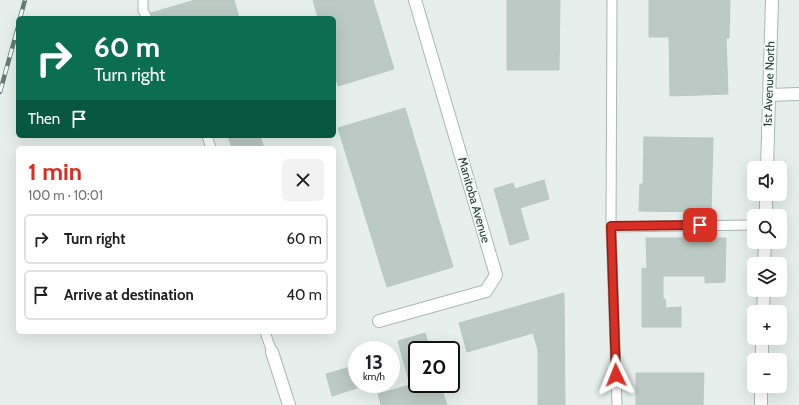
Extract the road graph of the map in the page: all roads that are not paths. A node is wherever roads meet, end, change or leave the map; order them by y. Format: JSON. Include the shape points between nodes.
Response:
{"nodes":[{"id":1,"x":143,"y":0,"type":"edge"},
{"id":2,"x":415,"y":0,"type":"edge"},
{"id":3,"x":612,"y":0,"type":"edge"},
{"id":4,"x":772,"y":0,"type":"edge"},
{"id":5,"x":146,"y":16,"type":"edge"},
{"id":6,"x":799,"y":94,"type":"edge"},
{"id":7,"x":769,"y":95,"type":"junction"},
{"id":8,"x":767,"y":161,"type":"edge"},
{"id":9,"x":747,"y":225,"type":"edge"},
{"id":10,"x":611,"y":226,"type":"junction"},
{"id":11,"x":379,"y":321,"type":"dead end"},
{"id":12,"x":266,"y":334,"type":"edge"},
{"id":13,"x":272,"y":352,"type":"joint"},
{"id":14,"x":761,"y":393,"type":"edge"},
{"id":15,"x":288,"y":405,"type":"edge"},
{"id":16,"x":617,"y":405,"type":"edge"},
{"id":17,"x":761,"y":405,"type":"edge"}],
"edges":[{"from":1,"to":5,"type":"lane"},
{"from":2,"to":11,"type":"street","name":"Manitoba Avenue","via":[[496,275],[486,291]]},
{"from":3,"to":10,"type":"lane"},
{"from":4,"to":7,"type":"street","name":"1st Avenue North"},
{"from":6,"to":7,"type":"street"},
{"from":7,"to":8,"type":"street","name":"1st Avenue North"},
{"from":9,"to":10,"type":"lane"},
{"from":10,"to":16,"type":"lane"},
{"from":12,"to":13,"type":"lane"},
{"from":13,"to":15,"type":"street"},
{"from":14,"to":17,"type":"street"}]}
